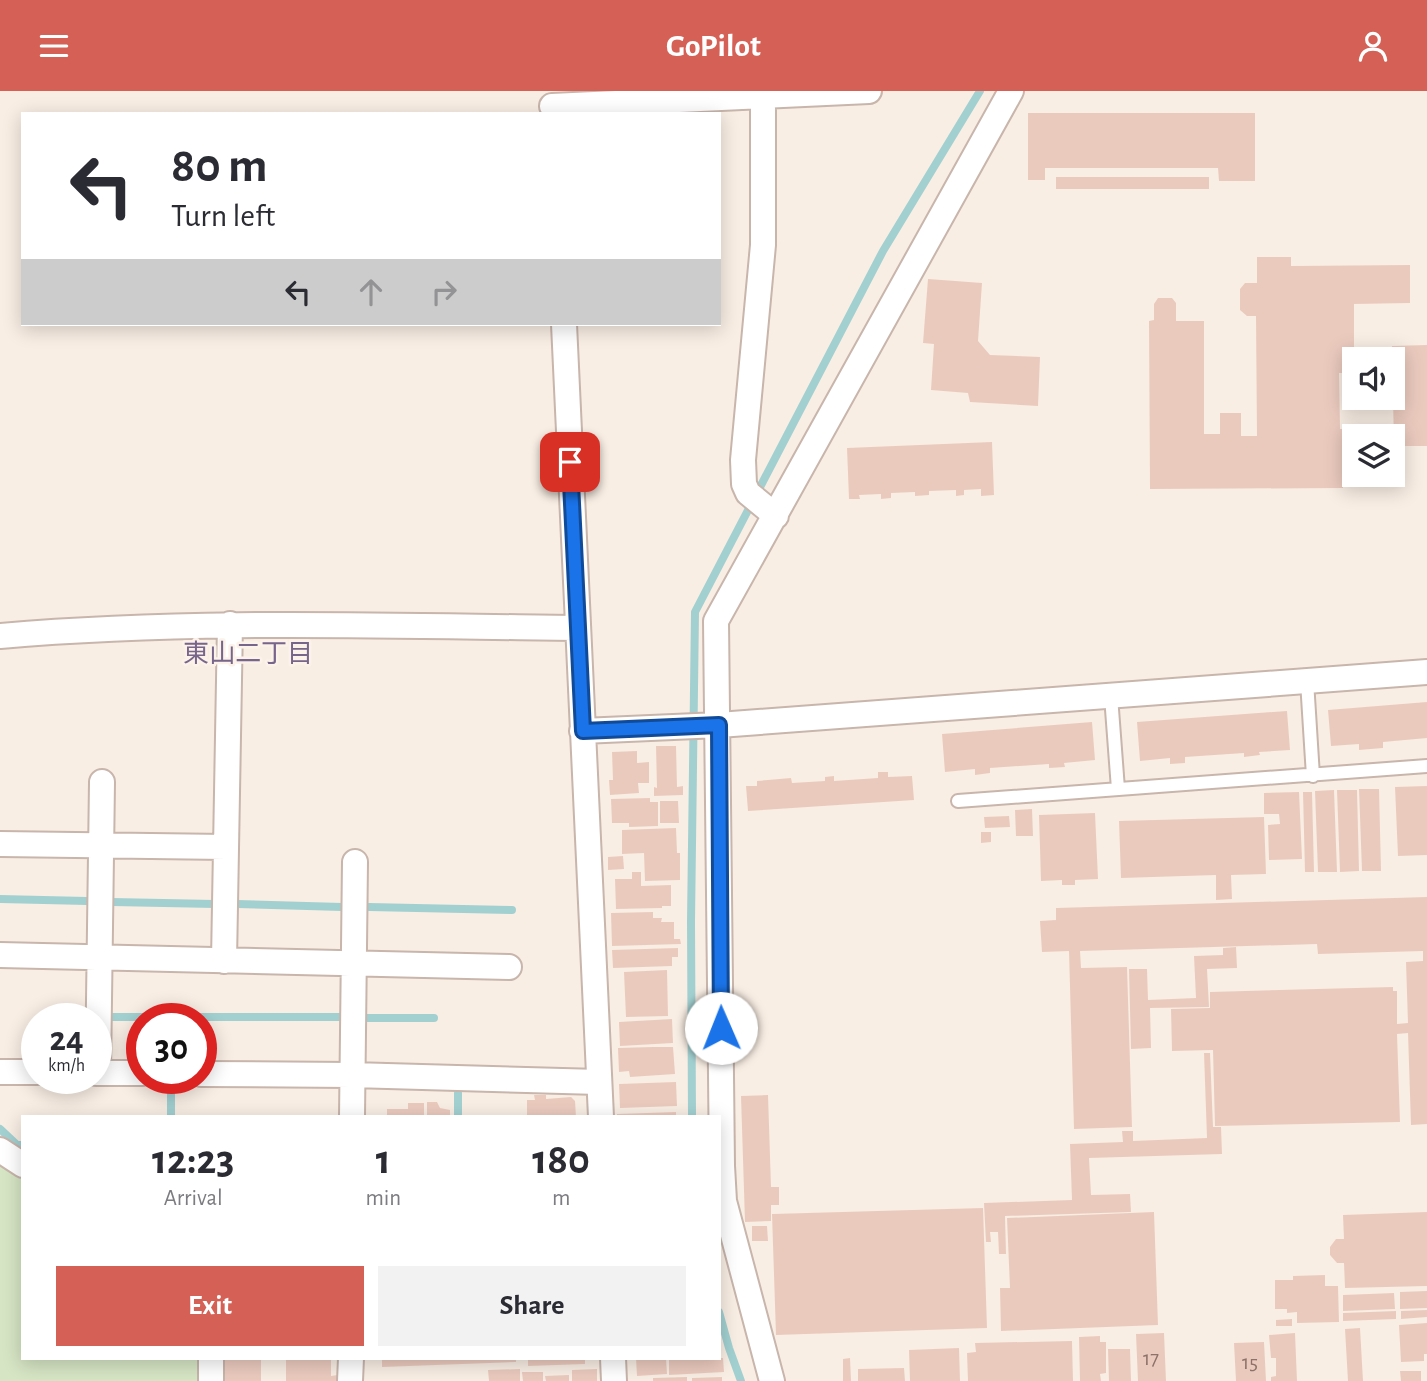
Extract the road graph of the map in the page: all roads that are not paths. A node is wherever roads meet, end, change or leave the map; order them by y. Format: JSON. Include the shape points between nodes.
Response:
{"nodes":[{"id":1,"x":863,"y":91,"type":"edge"},
{"id":2,"x":869,"y":91,"type":"edge"},
{"id":3,"x":1011,"y":91,"type":"edge"},
{"id":4,"x":763,"y":96,"type":"junction"},
{"id":5,"x":552,"y":103,"type":"edge"},
{"id":6,"x":564,"y":326,"type":"edge"},
{"id":7,"x":762,"y":504,"type":"junction"},
{"id":8,"x":230,"y":624,"type":"junction"},
{"id":9,"x":578,"y":628,"type":"junction"},
{"id":10,"x":0,"y":636,"type":"edge"},
{"id":11,"x":1427,"y":672,"type":"edge"},
{"id":12,"x":1307,"y":681,"type":"junction"},
{"id":13,"x":1111,"y":696,"type":"junction"},
{"id":14,"x":713,"y":725,"type":"junction"},
{"id":15,"x":583,"y":731,"type":"junction"},
{"id":16,"x":1427,"y":767,"type":"edge"},
{"id":17,"x":1313,"y":776,"type":"junction"},
{"id":18,"x":102,"y":782,"type":"dead end"},
{"id":19,"x":1118,"y":789,"type":"junction"},
{"id":20,"x":958,"y":801,"type":"dead end"},
{"id":21,"x":0,"y":843,"type":"edge"},
{"id":22,"x":101,"y":845,"type":"junction"},
{"id":23,"x":226,"y":847,"type":"junction"},
{"id":24,"x":355,"y":862,"type":"dead end"},
{"id":25,"x":0,"y":955,"type":"edge"},
{"id":26,"x":99,"y":958,"type":"junction"},
{"id":27,"x":224,"y":961,"type":"junction"},
{"id":28,"x":354,"y":964,"type":"junction"},
{"id":29,"x":509,"y":967,"type":"dead end"},
{"id":30,"x":98,"y":1003,"type":"edge"},
{"id":31,"x":0,"y":1072,"type":"edge"},
{"id":32,"x":21,"y":1072,"type":"edge"},
{"id":33,"x":217,"y":1074,"type":"edge"},
{"id":34,"x":352,"y":1075,"type":"junction"},
{"id":35,"x":599,"y":1082,"type":"junction"},
{"id":36,"x":352,"y":1115,"type":"edge"},
{"id":37,"x":601,"y":1115,"type":"edge"},
{"id":38,"x":721,"y":1115,"type":"edge"},
{"id":39,"x":721,"y":1117,"type":"edge"},
{"id":40,"x":0,"y":1150,"type":"edge"},
{"id":41,"x":21,"y":1164,"type":"edge"},
{"id":42,"x":211,"y":1360,"type":"edge"},
{"id":43,"x":351,"y":1360,"type":"edge"},
{"id":44,"x":613,"y":1360,"type":"edge"},
{"id":45,"x":211,"y":1381,"type":"edge"},
{"id":46,"x":351,"y":1381,"type":"edge"},
{"id":47,"x":614,"y":1381,"type":"edge"},
{"id":48,"x":772,"y":1381,"type":"edge"}],
"edges":[{"from":1,"to":2,"type":"street"},
{"from":1,"to":4,"type":"street"},
{"from":3,"to":7,"type":"street"},
{"from":4,"to":5,"type":"street"},
{"from":4,"to":7,"type":"street","via":[[763,245],[743,460],[744,484]]},
{"from":6,"to":9,"type":"street"},
{"from":7,"to":14,"type":"street","via":[[716,621]]},
{"from":8,"to":9,"type":"street"},
{"from":8,"to":10,"type":"street","via":[[93,627]]},
{"from":8,"to":23,"type":"street"},
{"from":9,"to":15,"type":"street"},
{"from":11,"to":12,"type":"street"},
{"from":12,"to":13,"type":"street"},
{"from":12,"to":17,"type":"lane"},
{"from":13,"to":14,"type":"street"},
{"from":13,"to":19,"type":"lane"},
{"from":14,"to":15,"type":"street"},
{"from":14,"to":38,"type":"street"},
{"from":15,"to":35,"type":"street"},
{"from":16,"to":17,"type":"lane"},
{"from":17,"to":19,"type":"lane"},
{"from":18,"to":22,"type":"street"},
{"from":19,"to":20,"type":"lane"},
{"from":21,"to":22,"type":"street"},
{"from":22,"to":23,"type":"street"},
{"from":22,"to":26,"type":"street"},
{"from":23,"to":27,"type":"street"},
{"from":24,"to":28,"type":"street"},
{"from":25,"to":26,"type":"street"},
{"from":26,"to":27,"type":"street"},
{"from":26,"to":30,"type":"street"},
{"from":27,"to":28,"type":"street"},
{"from":28,"to":29,"type":"street"},
{"from":28,"to":34,"type":"street"},
{"from":31,"to":32,"type":"street"},
{"from":33,"to":34,"type":"street"},
{"from":34,"to":35,"type":"street"},
{"from":34,"to":36,"type":"street"},
{"from":35,"to":37,"type":"street"},
{"from":39,"to":48,"type":"street","via":[[724,1201]]},
{"from":40,"to":41,"type":"street"},
{"from":42,"to":45,"type":"street"},
{"from":43,"to":46,"type":"street"},
{"from":44,"to":47,"type":"street"}]}
